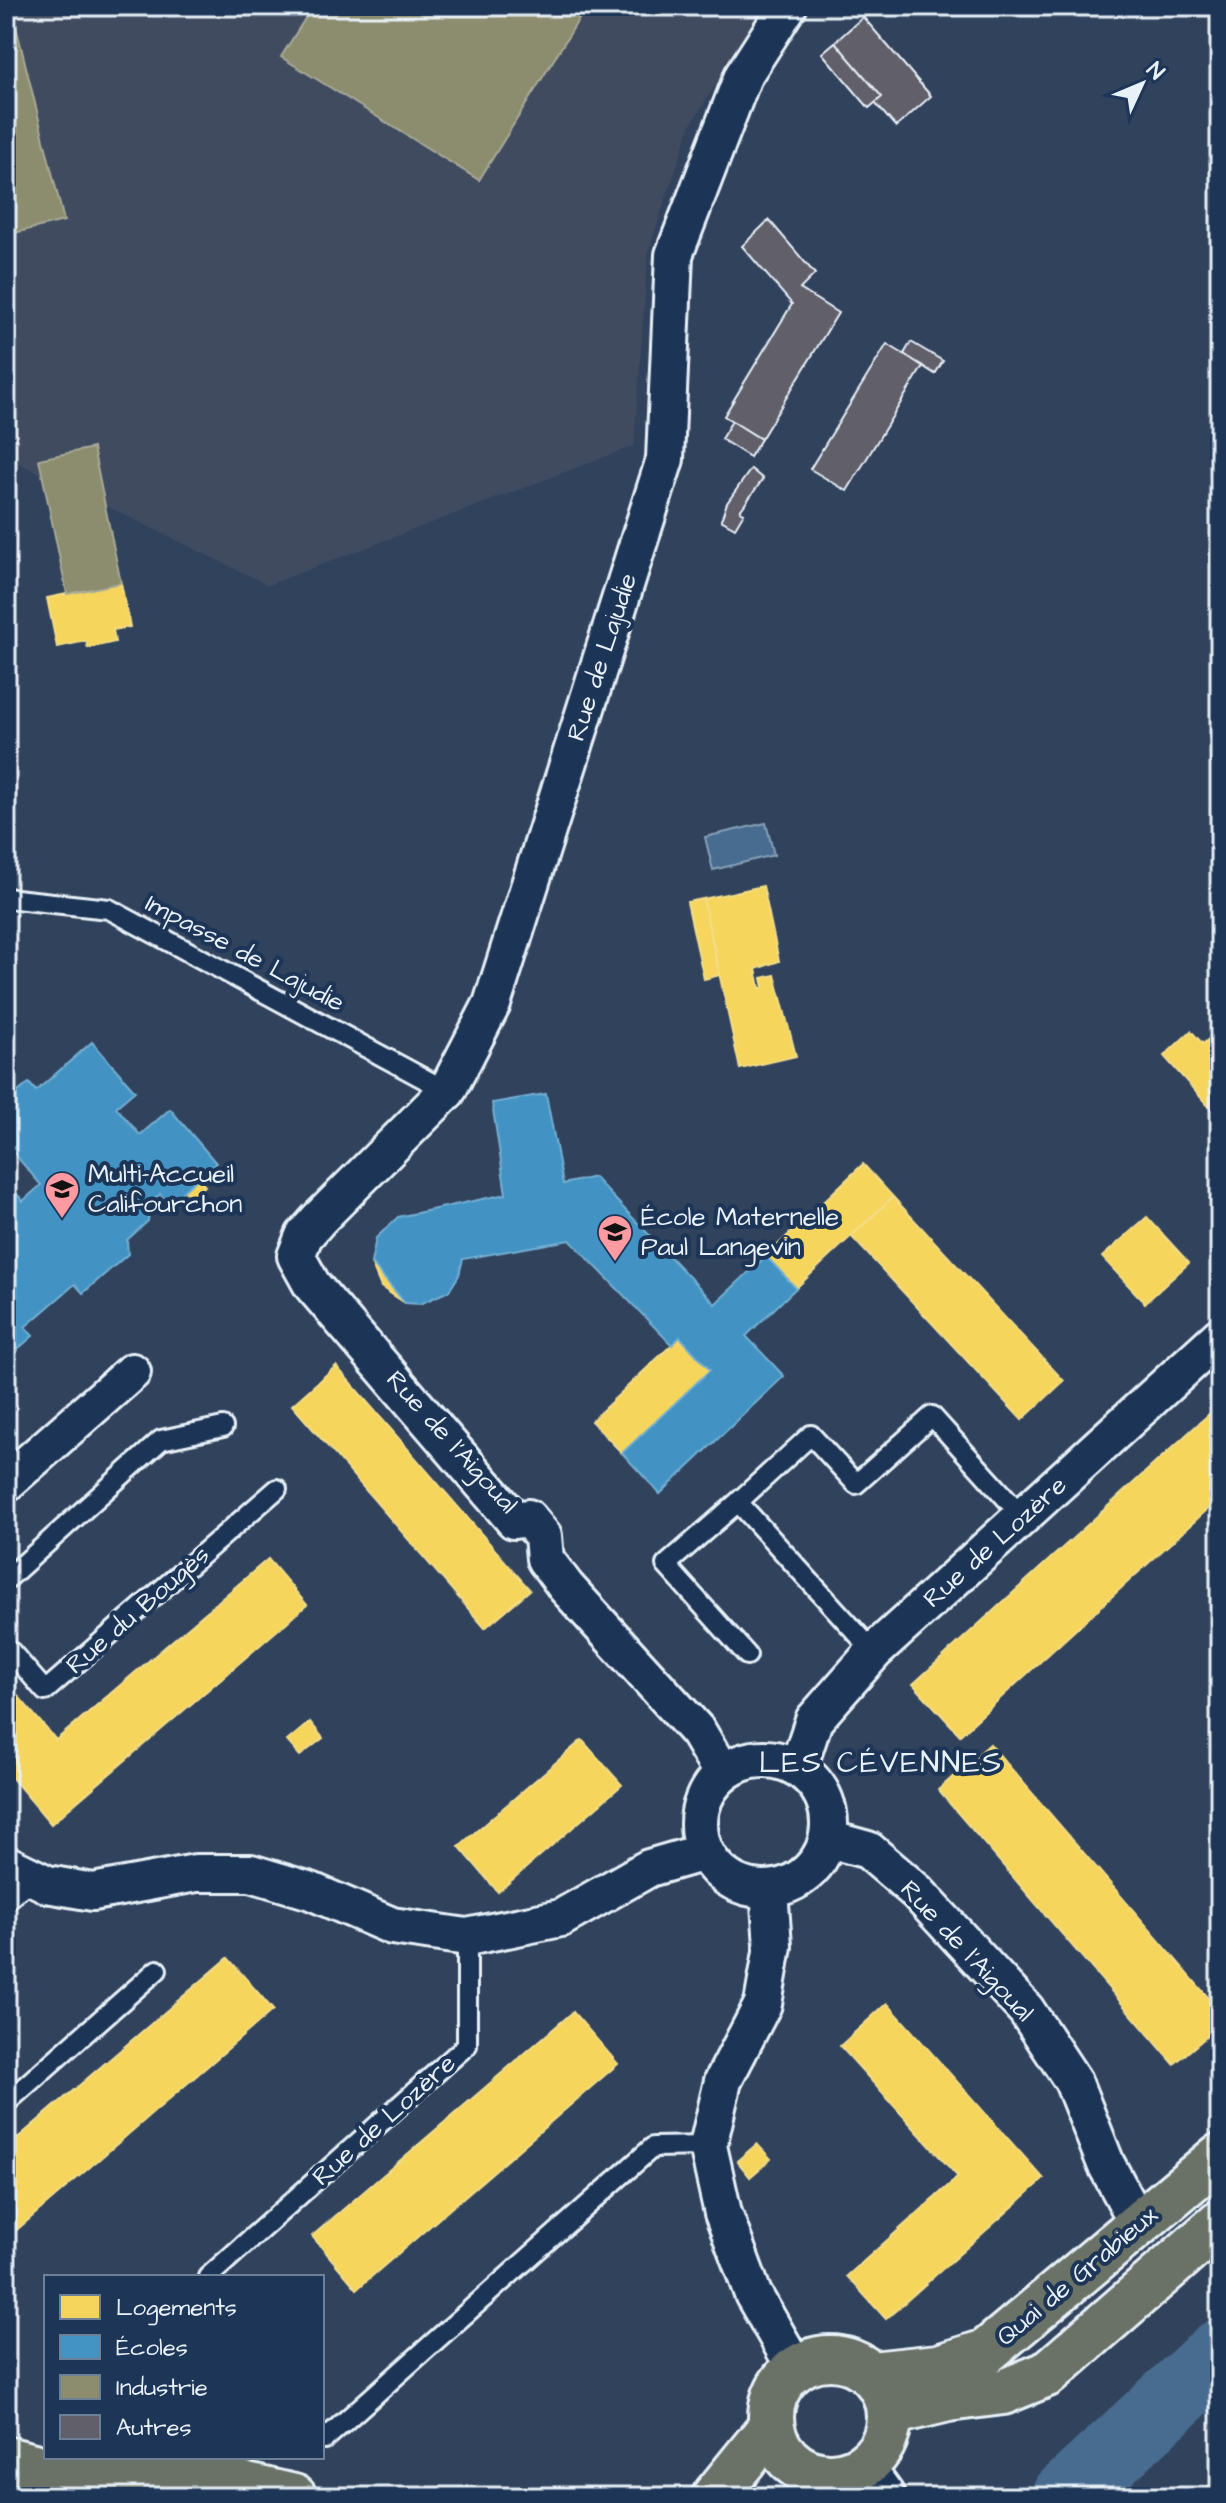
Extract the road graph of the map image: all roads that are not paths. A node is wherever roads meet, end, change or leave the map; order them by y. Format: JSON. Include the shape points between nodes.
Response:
{"nodes":[{"id":1,"x":788,"y":6,"type":"edge"},
{"id":2,"x":6,"y":898,"type":"edge"},
{"id":3,"x":447,"y":1091,"type":"junction"},
{"id":4,"x":296,"y":1256,"type":"joint"},
{"id":5,"x":1220,"y":1336,"type":"edge"},
{"id":6,"x":132,"y":1372,"type":"dead end"},
{"id":7,"x":223,"y":1427,"type":"dead end"},
{"id":8,"x":6,"y":1483,"type":"edge"},
{"id":9,"x":277,"y":1489,"type":"dead end"},
{"id":10,"x":738,"y":1502,"type":"junction"},
{"id":11,"x":1023,"y":1517,"type":"junction"},
{"id":12,"x":6,"y":1580,"type":"edge"},
{"id":13,"x":6,"y":1646,"type":"edge"},
{"id":14,"x":874,"y":1652,"type":"junction"},
{"id":15,"x":747,"y":1655,"type":"dead end"},
{"id":16,"x":798,"y":1768,"type":"junction"},
{"id":17,"x":722,"y":1773,"type":"junction"},
{"id":18,"x":828,"y":1839,"type":"junction"},
{"id":19,"x":704,"y":1852,"type":"junction"},
{"id":20,"x":19,"y":1870,"type":"edge"},
{"id":21,"x":769,"y":1890,"type":"junction"},
{"id":22,"x":6,"y":1901,"type":"edge"},
{"id":23,"x":467,"y":1937,"type":"junction"},
{"id":24,"x":157,"y":1970,"type":"dead end"},
{"id":25,"x":6,"y":2103,"type":"edge"},
{"id":26,"x":708,"y":2146,"type":"junction"},
{"id":27,"x":1220,"y":2156,"type":"edge"},
{"id":28,"x":1220,"y":2223,"type":"edge"},
{"id":29,"x":1139,"y":2225,"type":"junction"},
{"id":30,"x":210,"y":2275,"type":"edge"},
{"id":31,"x":796,"y":2369,"type":"junction"},
{"id":32,"x":872,"y":2374,"type":"junction"},
{"id":33,"x":890,"y":2413,"type":"junction"},
{"id":34,"x":770,"y":2428,"type":"junction"},
{"id":35,"x":6,"y":2429,"type":"edge"},
{"id":36,"x":44,"y":2439,"type":"edge"},
{"id":37,"x":325,"y":2439,"type":"dead end"},
{"id":38,"x":6,"y":2459,"type":"edge"},
{"id":39,"x":130,"y":2459,"type":"edge"},
{"id":40,"x":788,"y":2483,"type":"edge"},
{"id":41,"x":874,"y":2484,"type":"edge"},
{"id":42,"x":156,"y":2497,"type":"edge"},
{"id":43,"x":294,"y":2497,"type":"edge"},
{"id":44,"x":714,"y":2497,"type":"edge"}],
"edges":[{"from":1,"to":3,"type":"street","name":"Rue de Lajudie","via":[[743,76],[674,255],[665,459],[492,1004]]},
{"from":2,"to":3,"type":"lane","name":"Impasse de Lajudie","via":[[109,909]]},
{"from":3,"to":4,"type":"street","name":"Rue de Lajudie","via":[[319,1219]]},
{"from":4,"to":17,"type":"street","name":"Rue de l'Aigoual","via":[[312,1285],[514,1520],[528,1518],[543,1536],[545,1559],[566,1587],[698,1732]]},
{"from":5,"to":11,"type":"street","name":"Rue de Lozère"},
{"from":6,"to":8,"type":"street"},
{"from":7,"to":12,"type":"lane","via":[[161,1440]]},
{"from":9,"to":13,"type":"lane","name":"Rue du Bougès","via":[[45,1691]]},
{"from":10,"to":11,"type":"lane","via":[[811,1435],[856,1484],[932,1416]]},
{"from":10,"to":14,"type":"lane"},
{"from":10,"to":15,"type":"lane","via":[[666,1565]]},
{"from":11,"to":14,"type":"street","name":"Rue de Lozère"},
{"from":14,"to":16,"type":"street","name":"Rue de Lozère","via":[[814,1720]]},
{"from":16,"to":17,"type":"street","via":[[759,1758]]},
{"from":16,"to":18,"type":"street","via":[[824,1798]]},
{"from":17,"to":19,"type":"street","via":[[699,1809]]},
{"from":18,"to":21,"type":"street","via":[[807,1874]]},
{"from":18,"to":29,"type":"street","name":"Rue de l'Aigoual","via":[[868,1850],[898,1875],[1026,2010],[1073,2081],[1106,2164]]},
{"from":19,"to":21,"type":"street","via":[[730,1881]]},
{"from":19,"to":23,"type":"street","via":[[649,1868],[561,1918]]},
{"from":20,"to":22,"type":"lane"},
{"from":20,"to":23,"type":"street","via":[[47,1884],[93,1892],[196,1873],[251,1873],[311,1891],[392,1926]]},
{"from":21,"to":26,"type":"street","via":[[773,1946],[763,2004],[723,2081]]},
{"from":23,"to":30,"type":"lane","name":"Rue de Lozère","via":[[467,2045]]},
{"from":24,"to":25,"type":"lane"},
{"from":26,"to":31,"type":"street","via":[[723,2213],[753,2294]]},
{"from":26,"to":37,"type":"lane","via":[[653,2147]]},
{"from":27,"to":29,"type":"main road","name":"Quai de Grabieux"},
{"from":28,"to":33,"type":"main road","name":"Quai de Grabieux","via":[[1047,2374],[1003,2392]]},
{"from":29,"to":32,"type":"main road","name":"Quai de Grabieux","via":[[986,2352],[938,2367]]},
{"from":31,"to":32,"type":"main road","via":[[826,2357],[851,2361]]},
{"from":31,"to":34,"type":"main road","via":[[782,2380],[771,2403]]},
{"from":32,"to":33,"type":"main road"},
{"from":33,"to":41,"type":"main road"},
{"from":34,"to":40,"type":"main road","via":[[787,2459]]},
{"from":34,"to":44,"type":"main road"},
{"from":35,"to":36,"type":"main road"},
{"from":38,"to":42,"type":"main road"},
{"from":39,"to":43,"type":"main road"},
{"from":40,"to":41,"type":"main road","via":[[842,2476]]}]}
